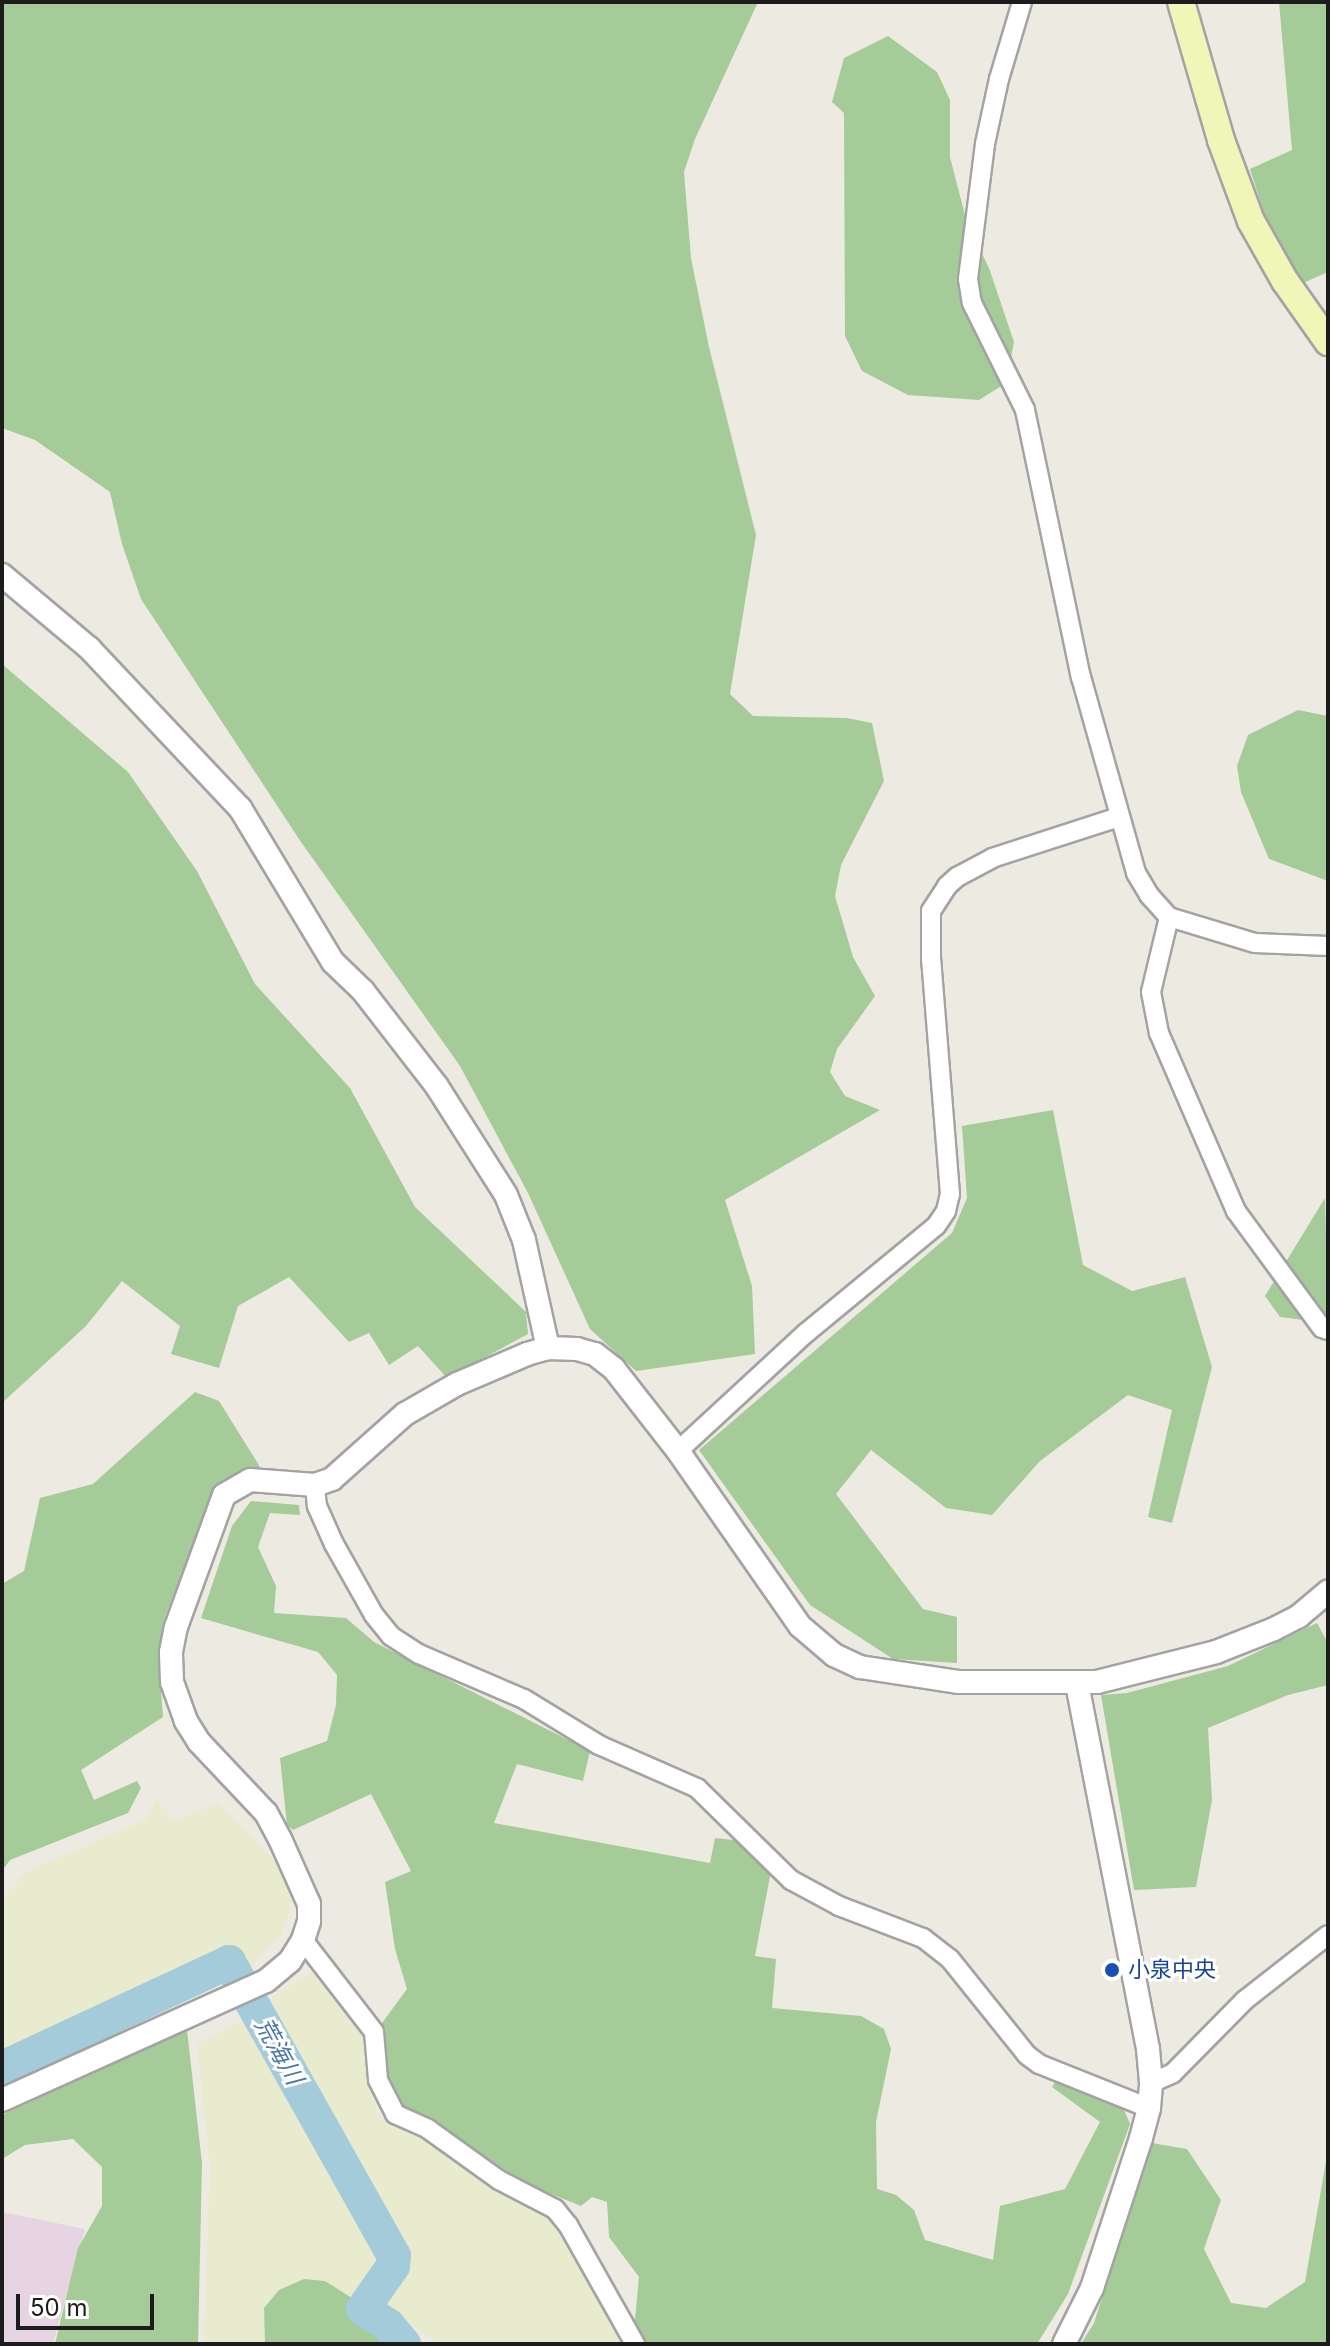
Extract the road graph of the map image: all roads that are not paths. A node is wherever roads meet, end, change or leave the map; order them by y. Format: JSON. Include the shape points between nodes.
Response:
{"nodes":[{"id":1,"x":1022,"y":2,"type":"edge"},
{"id":2,"x":1181,"y":2,"type":"edge"},
{"id":3,"x":1328,"y":342,"type":"edge"},
{"id":4,"x":2,"y":575,"type":"edge"},
{"id":5,"x":1119,"y":817,"type":"junction"},
{"id":6,"x":1169,"y":917,"type":"junction"},
{"id":7,"x":1328,"y":946,"type":"edge"},
{"id":8,"x":1328,"y":1330,"type":"edge"},
{"id":9,"x":548,"y":1348,"type":"junction"},
{"id":10,"x":678,"y":1451,"type":"junction"},
{"id":11,"x":315,"y":1485,"type":"junction"},
{"id":12,"x":1328,"y":1592,"type":"edge"},
{"id":13,"x":1077,"y":1683,"type":"junction"},
{"id":14,"x":1328,"y":1935,"type":"edge"},
{"id":15,"x":303,"y":1940,"type":"junction"},
{"id":16,"x":1151,"y":2083,"type":"junction"},
{"id":17,"x":2,"y":2100,"type":"edge"},
{"id":18,"x":1149,"y":2108,"type":"junction"},
{"id":19,"x":635,"y":2344,"type":"edge"},
{"id":20,"x":1064,"y":2344,"type":"edge"}],
"edges":[{"from":1,"to":5,"type":"street","via":[[985,144],[968,279],[972,303],[1025,410],[1081,677]]},
{"from":2,"to":3,"type":"main road","via":[[1251,221]]},
{"from":4,"to":9,"type":"street","via":[[89,648],[240,808],[333,962],[363,991],[436,1085],[506,1195],[524,1240]]},
{"from":5,"to":6,"type":"street","via":[[1136,873]]},
{"from":5,"to":10,"type":"street","via":[[992,858],[947,886],[931,911],[950,1194],[946,1211],[936,1226],[806,1333]]},
{"from":6,"to":7,"type":"street","via":[[1255,943]]},
{"from":6,"to":8,"type":"street","via":[[1151,992],[1159,1033],[1236,1211]]},
{"from":9,"to":10,"type":"street","via":[[577,1349],[604,1361]]},
{"from":9,"to":11,"type":"street","via":[[444,1391],[405,1414],[332,1479]]},
{"from":10,"to":13,"type":"street","via":[[800,1626],[834,1655],[860,1667],[958,1682]]},
{"from":11,"to":15,"type":"street","via":[[250,1480],[224,1495],[176,1627],[170,1668],[199,1742],[266,1813],[305,1887],[309,1921]]},
{"from":11,"to":18,"type":"street","via":[[317,1506],[334,1544],[391,1636],[419,1654],[524,1699],[599,1745],[697,1788],[791,1880],[839,1906],[923,1938],[950,1959],[1039,2064]]},
{"from":12,"to":13,"type":"street","via":[[1299,1616],[1216,1652]]},
{"from":13,"to":16,"type":"street"},
{"from":14,"to":16,"type":"street","via":[[1245,2000],[1173,2073]]},
{"from":15,"to":17,"type":"street","via":[[290,1961],[266,1981]]},
{"from":15,"to":19,"type":"street","via":[[374,2032],[378,2080],[395,2114],[555,2209]]},
{"from":16,"to":18,"type":"street"},
{"from":18,"to":20,"type":"street","via":[[1092,2288]]}]}
